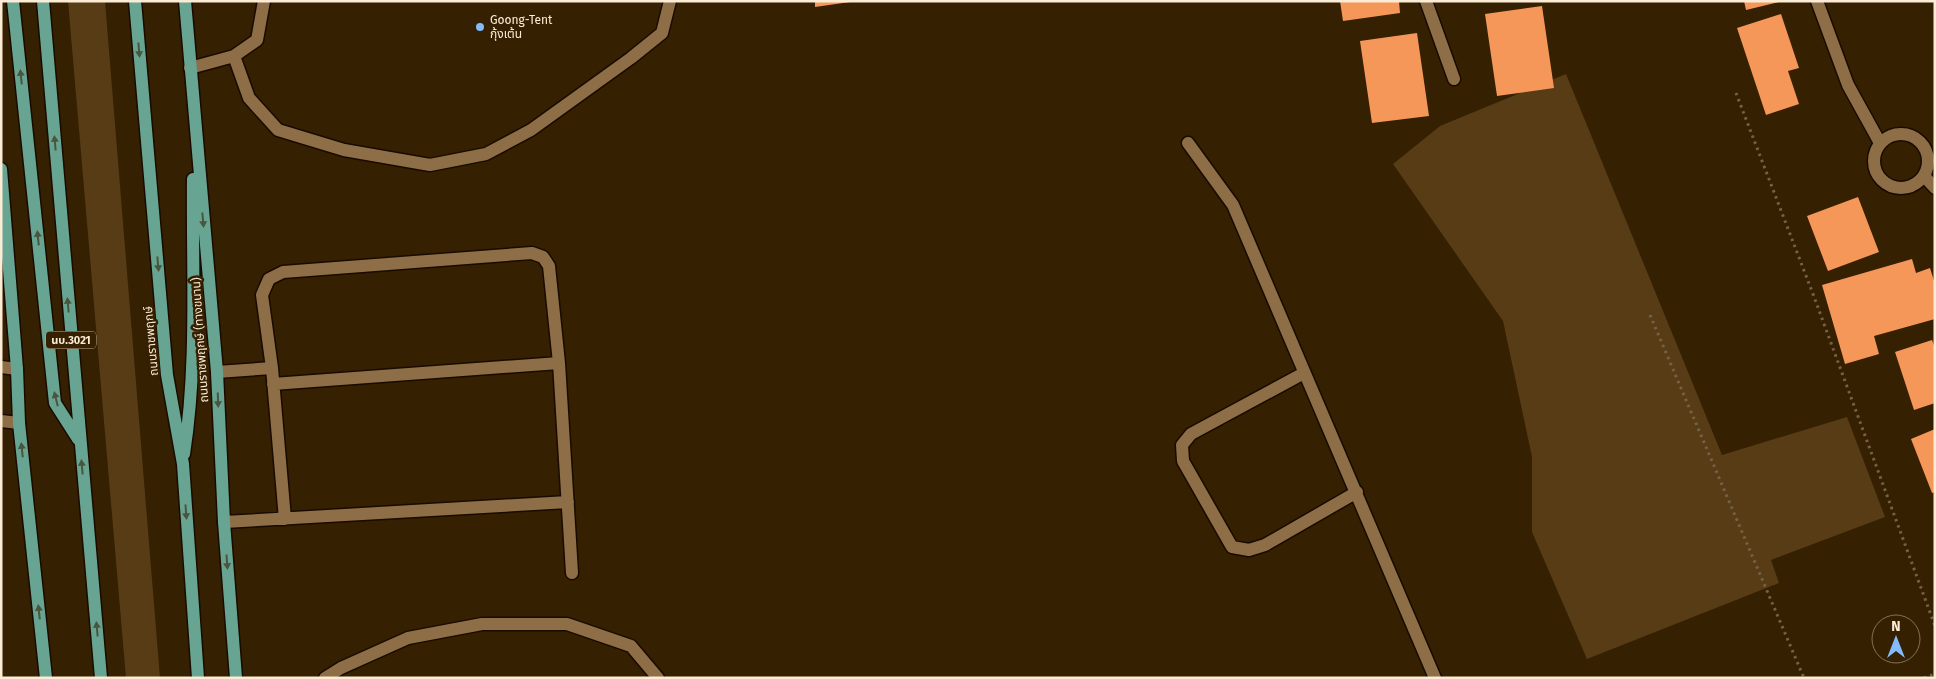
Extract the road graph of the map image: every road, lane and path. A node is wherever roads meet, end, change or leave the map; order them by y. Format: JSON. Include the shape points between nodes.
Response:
{"nodes":[{"id":1,"x":13,"y":1,"type":"edge"},
{"id":2,"x":43,"y":1,"type":"edge"},
{"id":3,"x":135,"y":1,"type":"edge"},
{"id":4,"x":185,"y":1,"type":"edge"},
{"id":5,"x":264,"y":1,"type":"edge"},
{"id":6,"x":670,"y":1,"type":"edge"},
{"id":7,"x":1426,"y":1,"type":"edge"},
{"id":8,"x":1817,"y":1,"type":"edge"},
{"id":9,"x":234,"y":56,"type":"junction"},
{"id":10,"x":190,"y":68,"type":"junction"},
{"id":11,"x":1454,"y":79,"type":"dead end"},
{"id":12,"x":1736,"y":93,"type":"dead end"},
{"id":13,"x":193,"y":102,"type":"junction"},
{"id":14,"x":1188,"y":142,"type":"dead end"},
{"id":15,"x":1880,"y":144,"type":"junction"},
{"id":16,"x":1,"y":169,"type":"edge"},
{"id":17,"x":1924,"y":176,"type":"junction"},
{"id":18,"x":1935,"y":188,"type":"edge"},
{"id":19,"x":1650,"y":315,"type":"dead end"},
{"id":20,"x":559,"y":363,"type":"junction"},
{"id":21,"x":1,"y":367,"type":"edge"},
{"id":22,"x":272,"y":368,"type":"junction"},
{"id":23,"x":17,"y":369,"type":"junction"},
{"id":24,"x":217,"y":372,"type":"junction"},
{"id":25,"x":1304,"y":373,"type":"junction"},
{"id":26,"x":273,"y":384,"type":"junction"},
{"id":27,"x":1,"y":421,"type":"edge"},
{"id":28,"x":19,"y":423,"type":"junction"},
{"id":29,"x":80,"y":441,"type":"junction"},
{"id":30,"x":183,"y":464,"type":"junction"},
{"id":31,"x":1357,"y":492,"type":"junction"},
{"id":32,"x":568,"y":502,"type":"junction"},
{"id":33,"x":285,"y":519,"type":"junction"},
{"id":34,"x":224,"y":522,"type":"junction"},
{"id":35,"x":572,"y":573,"type":"dead end"},
{"id":36,"x":1935,"y":626,"type":"edge"},
{"id":37,"x":1935,"y":674,"type":"edge"},
{"id":38,"x":46,"y":678,"type":"edge"},
{"id":39,"x":101,"y":678,"type":"edge"},
{"id":40,"x":198,"y":678,"type":"edge"},
{"id":41,"x":236,"y":678,"type":"edge"},
{"id":42,"x":325,"y":678,"type":"edge"},
{"id":43,"x":658,"y":678,"type":"edge"},
{"id":44,"x":1435,"y":678,"type":"edge"},
{"id":45,"x":1804,"y":678,"type":"edge"},
{"id":46,"x":1924,"y":678,"type":"edge"}],
"edges":[{"from":29,"to":1,"type":"main road","one_way":true,"via":[[55,403]]},
{"from":29,"to":2,"type":"main road","number":"นบ.3021","one_way":true},
{"from":3,"to":30,"type":"main road","name":"ถนนราชพฤกษ์","one_way":true,"via":[[167,375]]},
{"from":4,"to":10,"type":"main road","name":"ถนนราชพฤกษ์ (ทางขนาน)"},
{"from":5,"to":9,"type":"street","via":[[257,40]]},
{"from":6,"to":9,"type":"street","via":[[662,32],[531,130],[486,154],[430,165],[344,150],[278,130],[249,98]]},
{"from":7,"to":11,"type":"street"},
{"from":8,"to":15,"type":"street","via":[[1848,85]]},
{"from":9,"to":10,"type":"street"},
{"from":10,"to":13,"type":"main road","name":"ถนนราชพฤกษ์ (ทางขนาน)"},
{"from":12,"to":36,"type":"path"},
{"from":13,"to":24,"type":"main road","name":"ถนนราชพฤกษ์ (ทางขนาน)","one_way":true},
{"from":13,"to":30,"type":"main road","via":[[192,359]]},
{"from":14,"to":25,"type":"street","via":[[1233,204]]},
{"from":15,"to":17,"type":"street","via":[[1900,133],[1916,138],[1923,144],[1929,160]]},
{"from":15,"to":17,"type":"street","via":[[1874,155],[1874,164],[1883,181],[1900,188],[1910,187]]},
{"from":16,"to":23,"type":"main road"},
{"from":17,"to":18,"type":"street"},
{"from":19,"to":45,"type":"path"},
{"from":20,"to":22,"type":"street","via":[[549,266],[543,257],[532,253],[283,272],[269,279],[262,295]]},
{"from":20,"to":26,"type":"street"},
{"from":20,"to":32,"type":"street"},
{"from":21,"to":23,"type":"street"},
{"from":22,"to":24,"type":"street"},
{"from":22,"to":26,"type":"street"},
{"from":23,"to":28,"type":"main road"},
{"from":24,"to":34,"type":"main road","name":"ถนนราชพฤกษ์ (ทางขนาน)","one_way":true},
{"from":25,"to":31,"type":"street"},
{"from":25,"to":31,"type":"street","via":[[1191,434],[1182,445],[1183,461],[1232,547],[1249,550],[1264,545]]},
{"from":26,"to":33,"type":"street"},
{"from":27,"to":28,"type":"street"},
{"from":38,"to":28,"type":"main road","one_way":true},
{"from":39,"to":29,"type":"main road","number":"นบ.3021","one_way":true},
{"from":30,"to":40,"type":"main road","name":"ถนนราชพฤกษ์","one_way":true},
{"from":31,"to":44,"type":"street"},
{"from":32,"to":33,"type":"street"},
{"from":32,"to":35,"type":"street"},
{"from":33,"to":34,"type":"street"},
{"from":34,"to":41,"type":"main road","name":"ถนนราชพฤกษ์ (ทางขนาน)","one_way":true},
{"from":37,"to":46,"type":"path"},
{"from":42,"to":43,"type":"street","via":[[408,638],[482,624],[567,624],[631,646]]}]}
